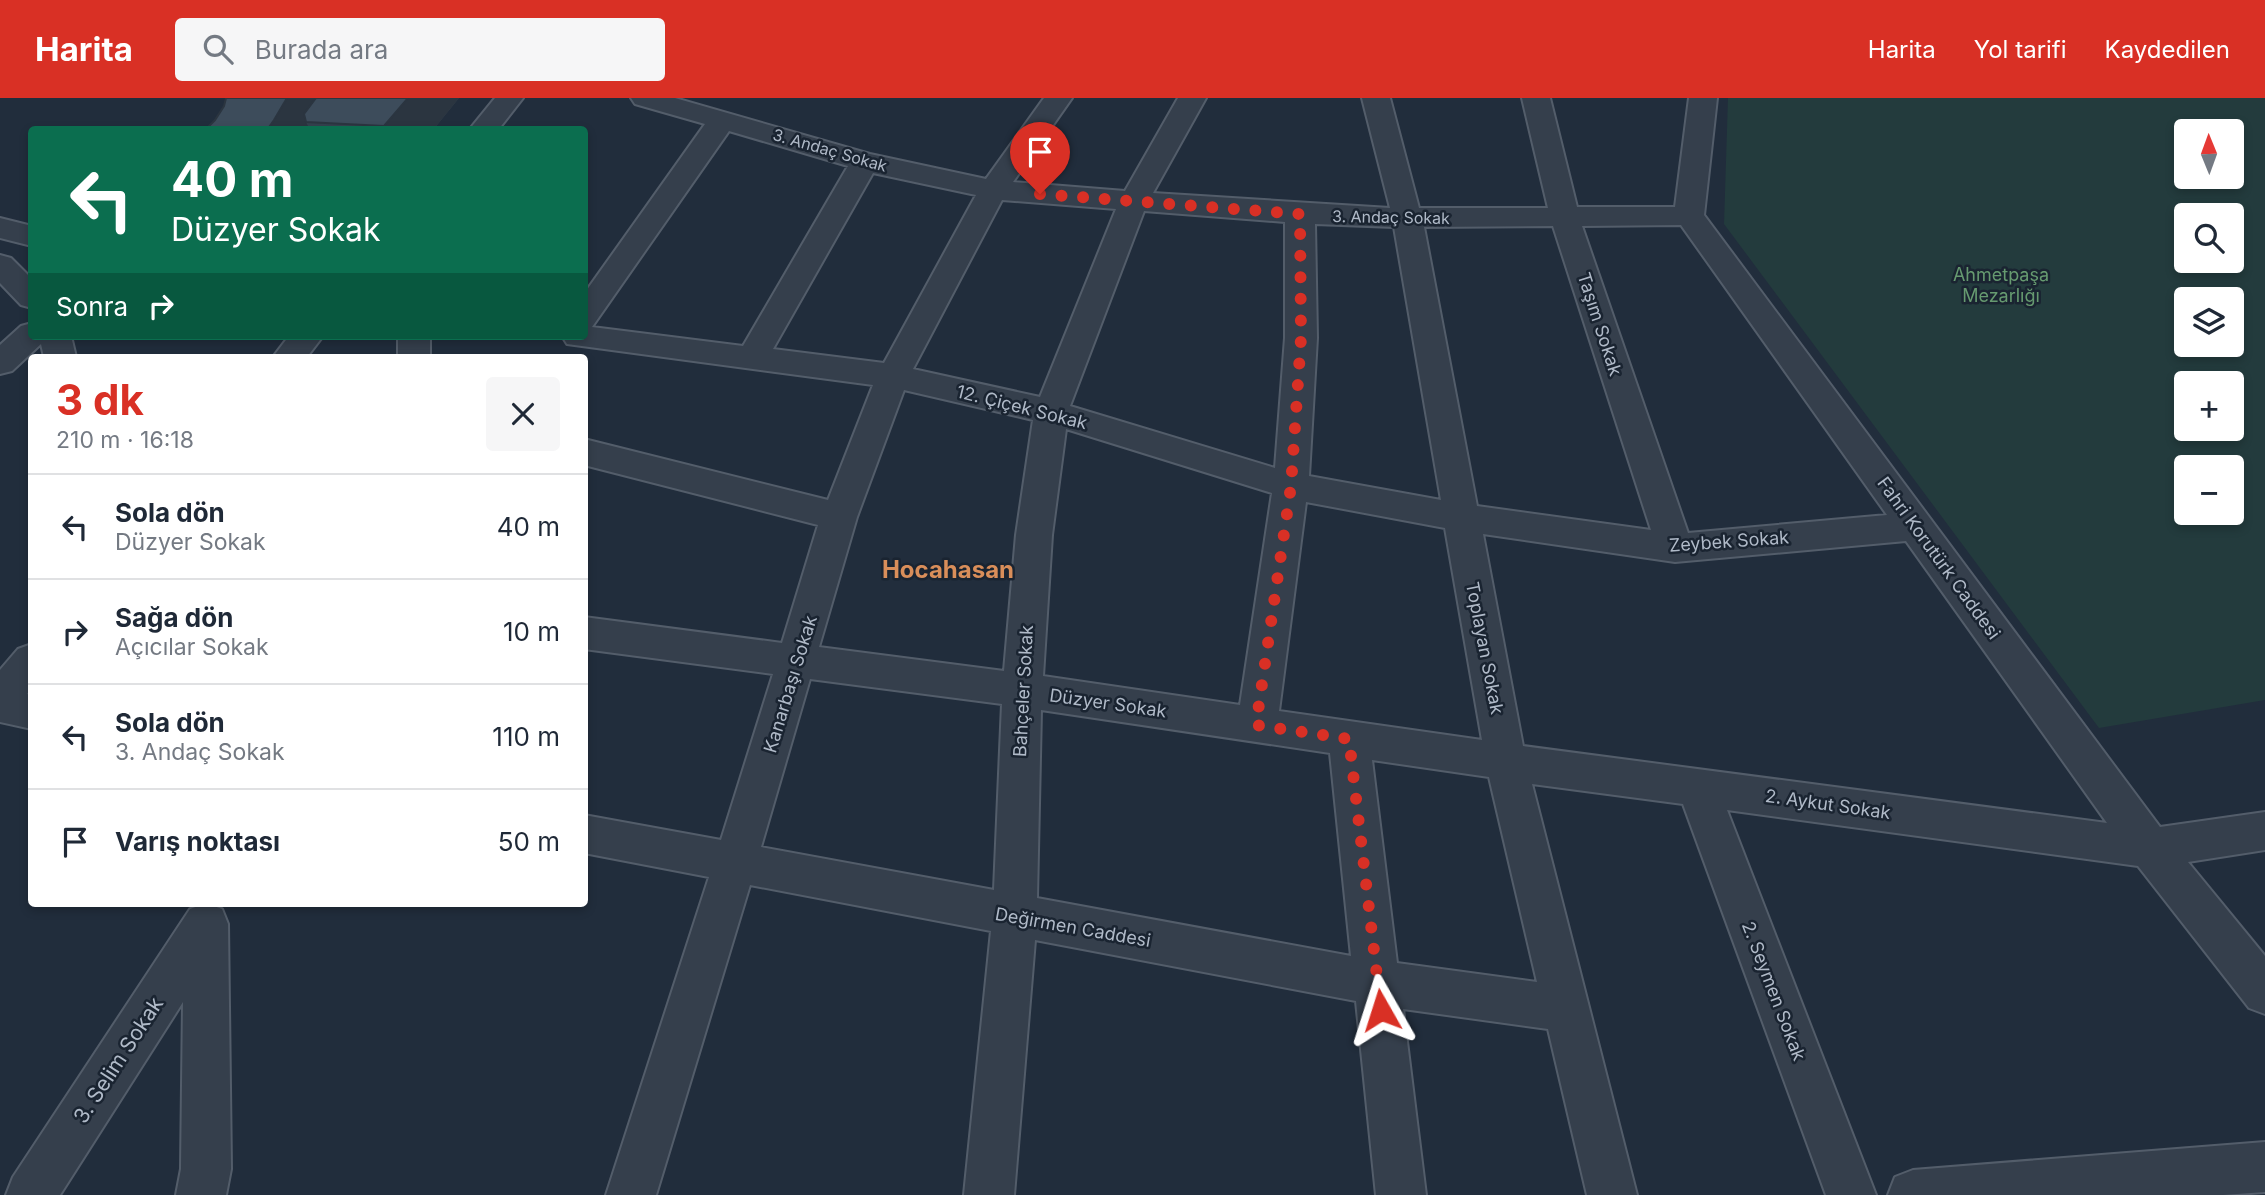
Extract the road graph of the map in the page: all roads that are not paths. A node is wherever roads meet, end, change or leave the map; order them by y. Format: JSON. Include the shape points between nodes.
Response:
{"nodes":[{"id":1,"x":509,"y":98,"type":"edge"},
{"id":2,"x":645,"y":98,"type":"edge"},
{"id":3,"x":1058,"y":98,"type":"edge"},
{"id":4,"x":1192,"y":98,"type":"edge"},
{"id":5,"x":1376,"y":98,"type":"edge"},
{"id":6,"x":1536,"y":98,"type":"edge"},
{"id":7,"x":1703,"y":98,"type":"edge"},
{"id":8,"x":723,"y":119,"type":"junction"},
{"id":9,"x":486,"y":126,"type":"edge"},
{"id":10,"x":865,"y":162,"type":"junction"},
{"id":11,"x":993,"y":190,"type":"junction"},
{"id":12,"x":1133,"y":202,"type":"junction"},
{"id":13,"x":1300,"y":214,"type":"junction"},
{"id":14,"x":1689,"y":216,"type":"junction"},
{"id":15,"x":1407,"y":218,"type":"junction"},
{"id":16,"x":1565,"y":219,"type":"junction"},
{"id":17,"x":0,"y":228,"type":"edge"},
{"id":18,"x":28,"y":235,"type":"edge"},
{"id":19,"x":0,"y":265,"type":"edge"},
{"id":20,"x":28,"y":294,"type":"edge"},
{"id":21,"x":588,"y":312,"type":"edge"},
{"id":22,"x":588,"y":337,"type":"edge"},
{"id":23,"x":28,"y":338,"type":"edge"},
{"id":24,"x":304,"y":340,"type":"edge"},
{"id":25,"x":292,"y":354,"type":"edge"},
{"id":26,"x":752,"y":358,"type":"junction"},
{"id":27,"x":0,"y":363,"type":"edge"},
{"id":28,"x":893,"y":376,"type":"junction"},
{"id":29,"x":1051,"y":412,"type":"junction"},
{"id":30,"x":588,"y":453,"type":"edge"},
{"id":31,"x":1291,"y":486,"type":"junction"},
{"id":32,"x":839,"y":517,"type":"junction"},
{"id":33,"x":1459,"y":517,"type":"junction"},
{"id":34,"x":1916,"y":526,"type":"junction"},
{"id":35,"x":1675,"y":548,"type":"junction"},
{"id":36,"x":588,"y":633,"type":"edge"},
{"id":37,"x":798,"y":659,"type":"junction"},
{"id":38,"x":28,"y":665,"type":"edge"},
{"id":39,"x":1022,"y":690,"type":"junction"},
{"id":40,"x":0,"y":698,"type":"edge"},
{"id":41,"x":0,"y":705,"type":"edge"},
{"id":42,"x":28,"y":711,"type":"edge"},
{"id":43,"x":1256,"y":725,"type":"junction"},
{"id":44,"x":1349,"y":739,"type":"junction"},
{"id":45,"x":1506,"y":762,"type":"junction"},
{"id":46,"x":1697,"y":786,"type":"junction"},
{"id":47,"x":2265,"y":831,"type":"edge"},
{"id":48,"x":588,"y":835,"type":"edge"},
{"id":49,"x":2150,"y":848,"type":"junction"},
{"id":50,"x":736,"y":864,"type":"junction"},
{"id":51,"x":206,"y":914,"type":"edge"},
{"id":52,"x":1015,"y":917,"type":"junction"},
{"id":53,"x":1378,"y":983,"type":"junction"},
{"id":54,"x":2265,"y":992,"type":"edge"},
{"id":55,"x":1564,"y":1008,"type":"junction"},
{"id":56,"x":2265,"y":1167,"type":"edge"},
{"id":57,"x":2123,"y":1187,"type":"edge"},
{"id":58,"x":31,"y":1195,"type":"edge"},
{"id":59,"x":201,"y":1195,"type":"edge"},
{"id":60,"x":631,"y":1195,"type":"edge"},
{"id":61,"x":989,"y":1195,"type":"edge"},
{"id":62,"x":1401,"y":1195,"type":"edge"},
{"id":63,"x":1612,"y":1195,"type":"edge"},
{"id":64,"x":1851,"y":1195,"type":"edge"},
{"id":65,"x":1913,"y":1195,"type":"edge"}],
"edges":[{"from":1,"to":9,"type":"street"},
{"from":2,"to":8,"type":"street","name":"3. Andaç Sokak"},
{"from":3,"to":11,"type":"street","name":"Kanarbaşı Sokak"},
{"from":4,"to":12,"type":"street","name":"Bahçeler Sokak"},
{"from":5,"to":15,"type":"street","name":"Toplayan Sokak"},
{"from":6,"to":16,"type":"street","name":"Taşım Sokak"},
{"from":7,"to":14,"type":"street"},
{"from":8,"to":10,"type":"street","name":"3. Andaç Sokak"},
{"from":8,"to":21,"type":"street"},
{"from":10,"to":11,"type":"street","name":"3. Andaç Sokak"},
{"from":10,"to":26,"type":"street"},
{"from":11,"to":12,"type":"street","name":"3. Andaç Sokak"},
{"from":11,"to":28,"type":"street","name":"Kanarbaşı Sokak"},
{"from":12,"to":13,"type":"street","name":"3. Andaç Sokak"},
{"from":12,"to":29,"type":"street","name":"Bahçeler Sokak"},
{"from":13,"to":15,"type":"street","name":"3. Andaç Sokak"},
{"from":13,"to":31,"type":"street","via":[[1301,338]]},
{"from":14,"to":16,"type":"street","name":"3. Andaç Sokak"},
{"from":14,"to":34,"type":"street","name":"Fahri Korutürk Caddesi"},
{"from":15,"to":16,"type":"street","name":"3. Andaç Sokak"},
{"from":15,"to":33,"type":"street","name":"Toplayan Sokak"},
{"from":16,"to":35,"type":"street","name":"Taşım Sokak"},
{"from":17,"to":18,"type":"street"},
{"from":19,"to":20,"type":"street"},
{"from":22,"to":26,"type":"street","name":"12. Çiçek Sokak"},
{"from":23,"to":27,"type":"street"},
{"from":24,"to":25,"type":"street"},
{"from":26,"to":28,"type":"street","name":"12. Çiçek Sokak"},
{"from":28,"to":29,"type":"street","name":"12. Çiçek Sokak"},
{"from":28,"to":32,"type":"street","name":"Kanarbaşı Sokak"},
{"from":29,"to":31,"type":"street","name":"12. Çiçek Sokak"},
{"from":29,"to":39,"type":"street","name":"Bahçeler Sokak","via":[[1034,535]]},
{"from":30,"to":32,"type":"street"},
{"from":31,"to":33,"type":"street","name":"12. Çiçek Sokak"},
{"from":31,"to":43,"type":"street"},
{"from":32,"to":37,"type":"street","name":"Kanarbaşı Sokak"},
{"from":33,"to":35,"type":"street","name":"Zeybek Sokak"},
{"from":33,"to":45,"type":"street","name":"Toplayan Sokak"},
{"from":34,"to":35,"type":"street","name":"Zeybek Sokak"},
{"from":34,"to":49,"type":"street","name":"Fahri Korutürk Caddesi"},
{"from":36,"to":37,"type":"street","name":"Düzyer Sokak"},
{"from":37,"to":39,"type":"street","name":"Düzyer Sokak"},
{"from":37,"to":50,"type":"street","name":"Kanarbaşı Sokak"},
{"from":38,"to":40,"type":"street"},
{"from":39,"to":43,"type":"street","name":"Düzyer Sokak"},
{"from":39,"to":52,"type":"street","name":"Bahçeler Sokak"},
{"from":41,"to":42,"type":"street"},
{"from":43,"to":44,"type":"street","name":"Düzyer Sokak"},
{"from":44,"to":45,"type":"street","name":"Düzyer Sokak"},
{"from":44,"to":53,"type":"street"},
{"from":45,"to":46,"type":"street","name":"2. Aykut Sokak"},
{"from":45,"to":55,"type":"street","name":"Toplayan Sokak"},
{"from":46,"to":49,"type":"street","name":"2. Aykut Sokak"},
{"from":46,"to":64,"type":"street","name":"2. Seymen Sokak"},
{"from":47,"to":49,"type":"street","name":"2. Aykut Sokak"},
{"from":48,"to":50,"type":"street","name":"Değirmen Caddesi"},
{"from":49,"to":54,"type":"street","name":"Fahri Korutürk Caddesi"},
{"from":50,"to":52,"type":"street","name":"Değirmen Caddesi"},
{"from":50,"to":60,"type":"street","name":"Kanarbaşı Sokak"},
{"from":51,"to":58,"type":"street","name":"3. Selim Sokak"},
{"from":51,"to":59,"type":"street","via":[[206,1169]]},
{"from":52,"to":53,"type":"street","name":"Değirmen Caddesi"},
{"from":52,"to":61,"type":"street","name":"Bahçeler Sokak"},
{"from":53,"to":55,"type":"street","name":"Değirmen Caddesi"},
{"from":53,"to":62,"type":"street"},
{"from":55,"to":63,"type":"street","name":"Toplayan Sokak"},
{"from":56,"to":57,"type":"street"},
{"from":57,"to":65,"type":"street"}]}
